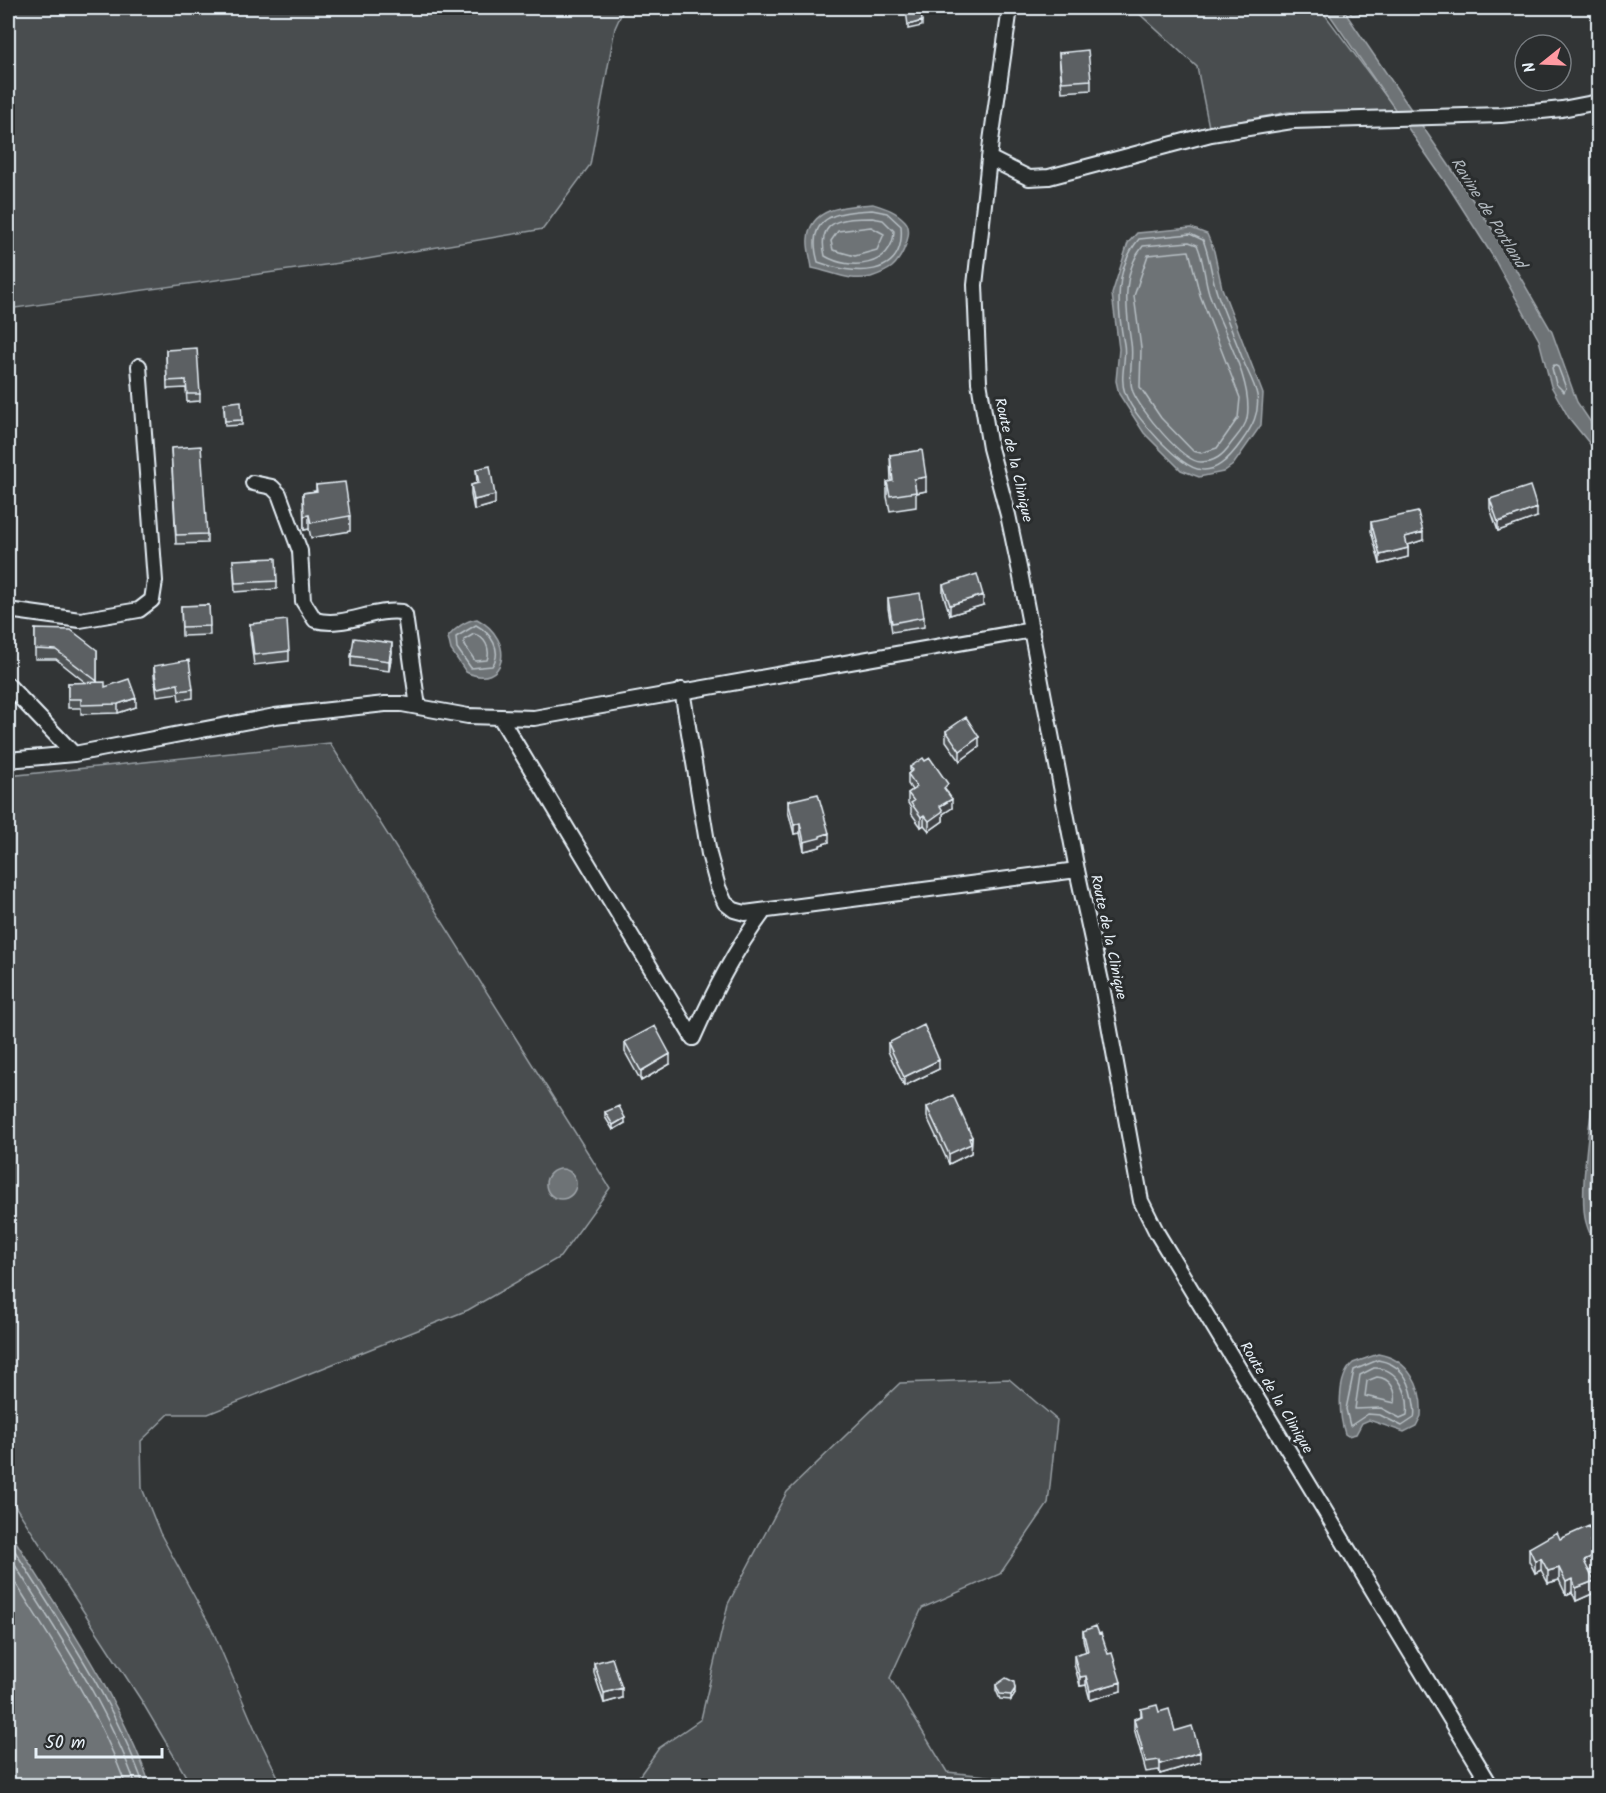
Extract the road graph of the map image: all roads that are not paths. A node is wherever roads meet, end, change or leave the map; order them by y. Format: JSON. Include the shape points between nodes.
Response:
{"nodes":[{"id":1,"x":1010,"y":8,"type":"edge"},
{"id":2,"x":1599,"y":102,"type":"edge"},
{"id":3,"x":989,"y":158,"type":"junction"},
{"id":4,"x":139,"y":366,"type":"dead end"},
{"id":5,"x":253,"y":483,"type":"dead end"},
{"id":6,"x":8,"y":610,"type":"edge"},
{"id":7,"x":1032,"y":630,"type":"junction"},
{"id":8,"x":8,"y":685,"type":"edge"},
{"id":9,"x":682,"y":690,"type":"junction"},
{"id":10,"x":418,"y":707,"type":"junction"},
{"id":11,"x":501,"y":719,"type":"junction"},
{"id":12,"x":74,"y":754,"type":"junction"},
{"id":13,"x":8,"y":760,"type":"edge"},
{"id":14,"x":1077,"y":870,"type":"junction"},
{"id":15,"x":764,"y":911,"type":"junction"},
{"id":16,"x":1491,"y":1785,"type":"edge"}],
"edges":[{"from":1,"to":3,"type":"street","name":"Route de la Clinique"},
{"from":2,"to":3,"type":"street","via":[[1539,112],[1310,120],[1211,134],[1049,177],[1029,178]]},
{"from":3,"to":7,"type":"street","name":"Route de la Clinique","via":[[975,285],[979,382],[990,448]]},
{"from":4,"to":6,"type":"street","via":[[155,581],[152,600],[139,610],[80,620]]},
{"from":5,"to":10,"type":"street","via":[[272,487],[279,494],[300,551],[303,601],[315,620],[355,619],[395,611],[405,615]]},
{"from":7,"to":9,"type":"street"},
{"from":7,"to":14,"type":"street","name":"Route de la Clinique"},
{"from":8,"to":12,"type":"street"},
{"from":9,"to":11,"type":"street","via":[[534,718]]},
{"from":9,"to":15,"type":"street","via":[[709,854],[718,886],[725,903],[734,910]]},
{"from":10,"to":11,"type":"street"},
{"from":10,"to":12,"type":"street","via":[[385,704],[275,716]]},
{"from":11,"to":15,"type":"street","via":[[693,1038],[717,984]]},
{"from":12,"to":13,"type":"street"},
{"from":14,"to":15,"type":"street"},
{"from":14,"to":16,"type":"street","name":"Route de la Clinique","via":[[1102,986],[1135,1178],[1148,1217]]}]}
